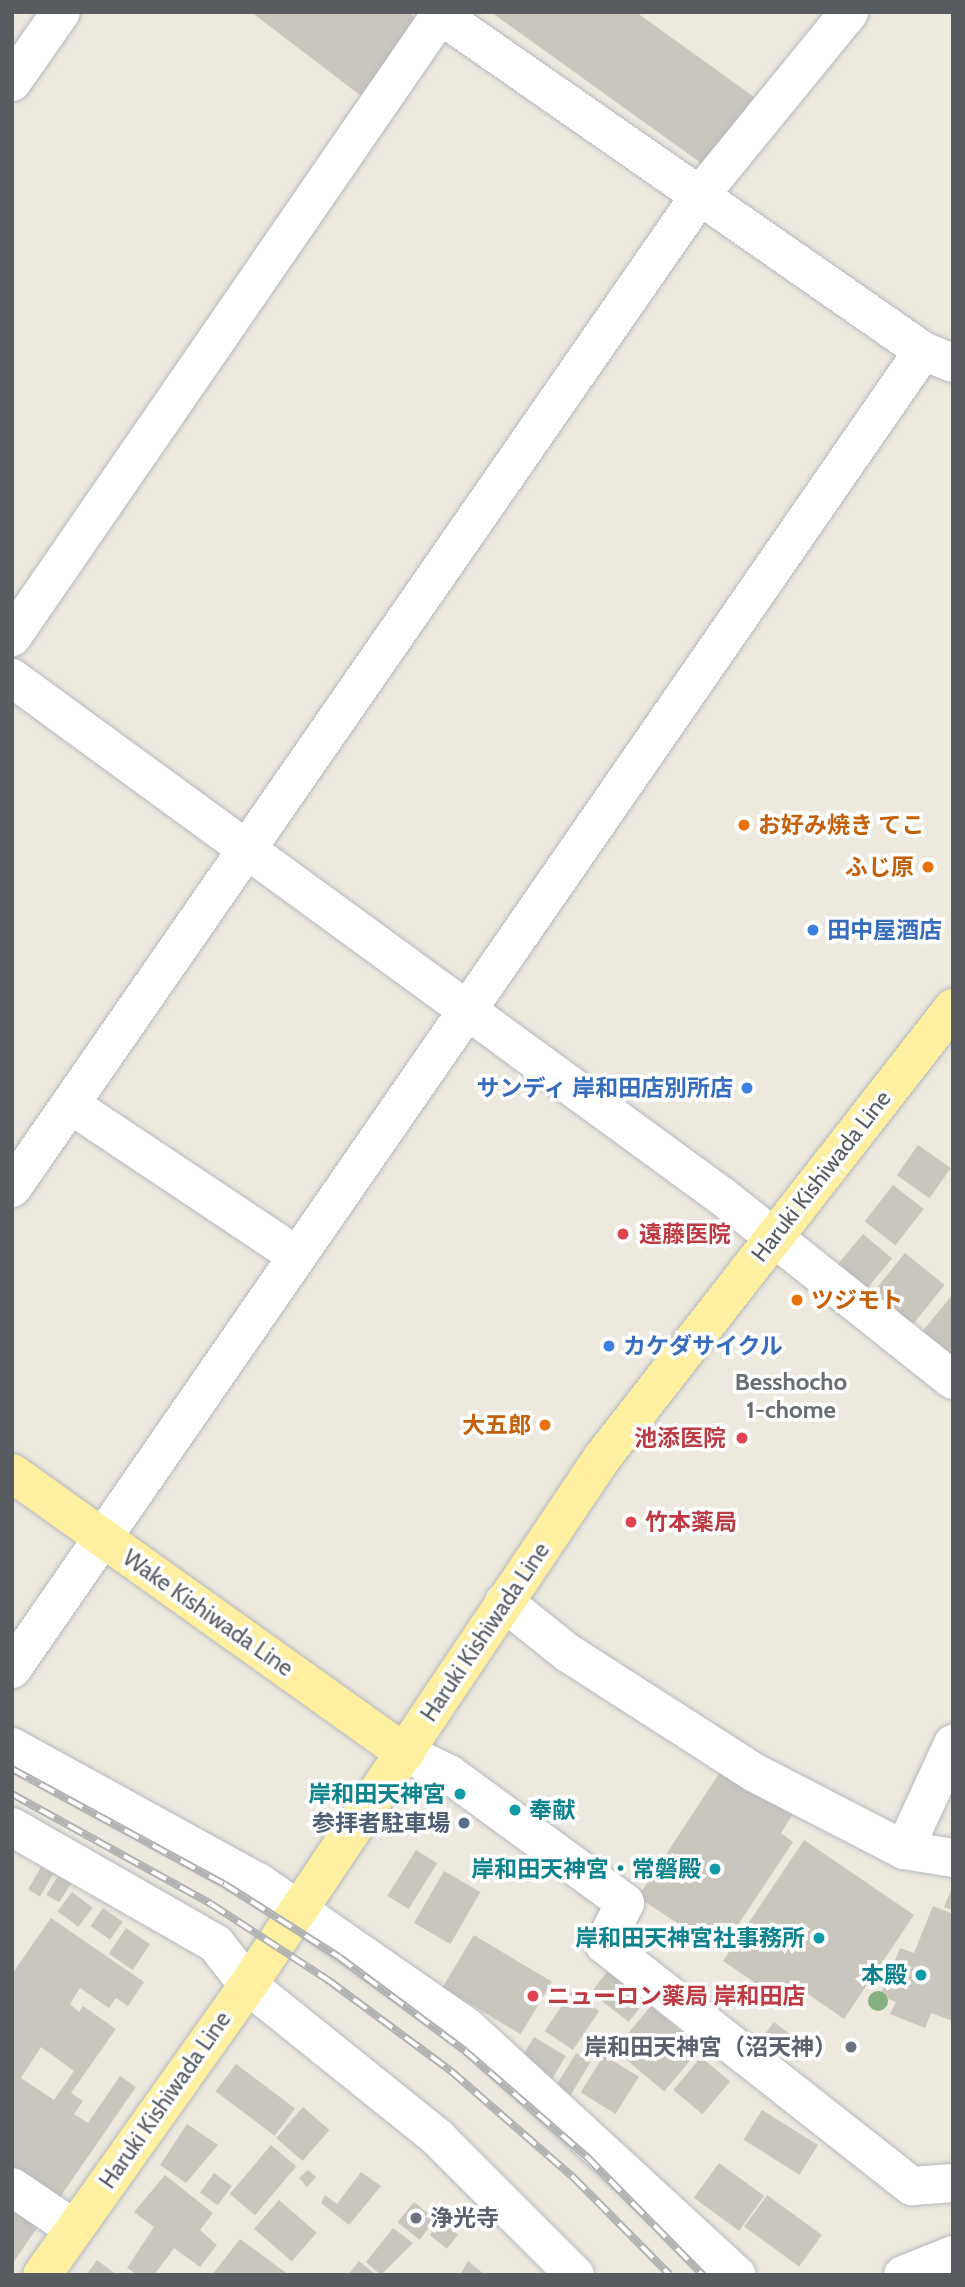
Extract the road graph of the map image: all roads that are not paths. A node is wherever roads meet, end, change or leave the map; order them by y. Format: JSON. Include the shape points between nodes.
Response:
{"nodes":[{"id":1,"x":61,"y":12,"type":"edge"},
{"id":2,"x":849,"y":12,"type":"edge"},
{"id":3,"x":439,"y":13,"type":"edge"},
{"id":4,"x":12,"y":82,"type":"edge"},
{"id":5,"x":700,"y":195,"type":"junction"},
{"id":6,"x":938,"y":357,"type":"edge"},
{"id":7,"x":12,"y":637,"type":"edge"},
{"id":8,"x":12,"y":678,"type":"edge"},
{"id":9,"x":252,"y":849,"type":"junction"},
{"id":10,"x":469,"y":1008,"type":"junction"},
{"id":11,"x":953,"y":1008,"type":"edge"},
{"id":12,"x":71,"y":1105,"type":"junction"},
{"id":13,"x":12,"y":1188,"type":"edge"},
{"id":14,"x":774,"y":1235,"type":"junction"},
{"id":15,"x":297,"y":1256,"type":"junction"},
{"id":16,"x":953,"y":1380,"type":"edge"},
{"id":17,"x":12,"y":1473,"type":"edge"},
{"id":18,"x":102,"y":1537,"type":"junction"},
{"id":19,"x":504,"y":1602,"type":"junction"},
{"id":20,"x":12,"y":1669,"type":"edge"},
{"id":21,"x":953,"y":1744,"type":"edge"},
{"id":22,"x":12,"y":1747,"type":"edge"},
{"id":23,"x":404,"y":1753,"type":"junction"},
{"id":24,"x":12,"y":1827,"type":"edge"},
{"id":25,"x":904,"y":1850,"type":"junction"},
{"id":26,"x":953,"y":1858,"type":"edge"},
{"id":27,"x":299,"y":1909,"type":"junction"},
{"id":28,"x":248,"y":1984,"type":"junction"},
{"id":29,"x":953,"y":2183,"type":"edge"},
{"id":30,"x":12,"y":2187,"type":"edge"},
{"id":31,"x":74,"y":2230,"type":"junction"},
{"id":32,"x":953,"y":2255,"type":"edge"},
{"id":33,"x":42,"y":2275,"type":"edge"},
{"id":34,"x":575,"y":2275,"type":"edge"},
{"id":35,"x":737,"y":2275,"type":"edge"},
{"id":36,"x":903,"y":2275,"type":"edge"}],
"edges":[{"from":1,"to":4,"type":"street"},
{"from":2,"to":5,"type":"street"},
{"from":3,"to":5,"type":"street"},
{"from":3,"to":7,"type":"street"},
{"from":5,"to":6,"type":"street"},
{"from":5,"to":9,"type":"street"},
{"from":6,"to":10,"type":"street"},
{"from":8,"to":9,"type":"street"},
{"from":9,"to":10,"type":"street"},
{"from":9,"to":12,"type":"street"},
{"from":10,"to":14,"type":"street"},
{"from":10,"to":15,"type":"street"},
{"from":11,"to":14,"type":"main road","name":"Haruki Kishiwada Line"},
{"from":12,"to":13,"type":"street"},
{"from":12,"to":15,"type":"street"},
{"from":14,"to":16,"type":"street"},
{"from":14,"to":19,"type":"main road","name":"Haruki Kishiwada Line","via":[[602,1458]]},
{"from":15,"to":18,"type":"street"},
{"from":17,"to":18,"type":"main road","name":"Wake Kishiwada Line"},
{"from":18,"to":20,"type":"street"},
{"from":18,"to":23,"type":"main road","name":"Wake Kishiwada Line"},
{"from":19,"to":23,"type":"main road","name":"Haruki Kishiwada Line"},
{"from":19,"to":25,"type":"street","via":[[568,1653],[755,1773]]},
{"from":21,"to":25,"type":"street"},
{"from":22,"to":27,"type":"street"},
{"from":23,"to":27,"type":"main road","name":"Haruki Kishiwada Line"},
{"from":23,"to":29,"type":"street","via":[[449,1774],[625,1903],[604,1944],[912,2186]]},
{"from":24,"to":28,"type":"street","via":[[216,1944]]},
{"from":25,"to":26,"type":"street"},
{"from":27,"to":28,"type":"main road","name":"Haruki Kishiwada Line"},
{"from":27,"to":35,"type":"street","via":[[468,2028]]},
{"from":28,"to":31,"type":"main road","name":"Haruki Kishiwada Line"},
{"from":28,"to":34,"type":"street","via":[[438,2138]]},
{"from":30,"to":31,"type":"street"},
{"from":31,"to":33,"type":"main road","name":"Haruki Kishiwada Line"},
{"from":32,"to":36,"type":"street"}]}
